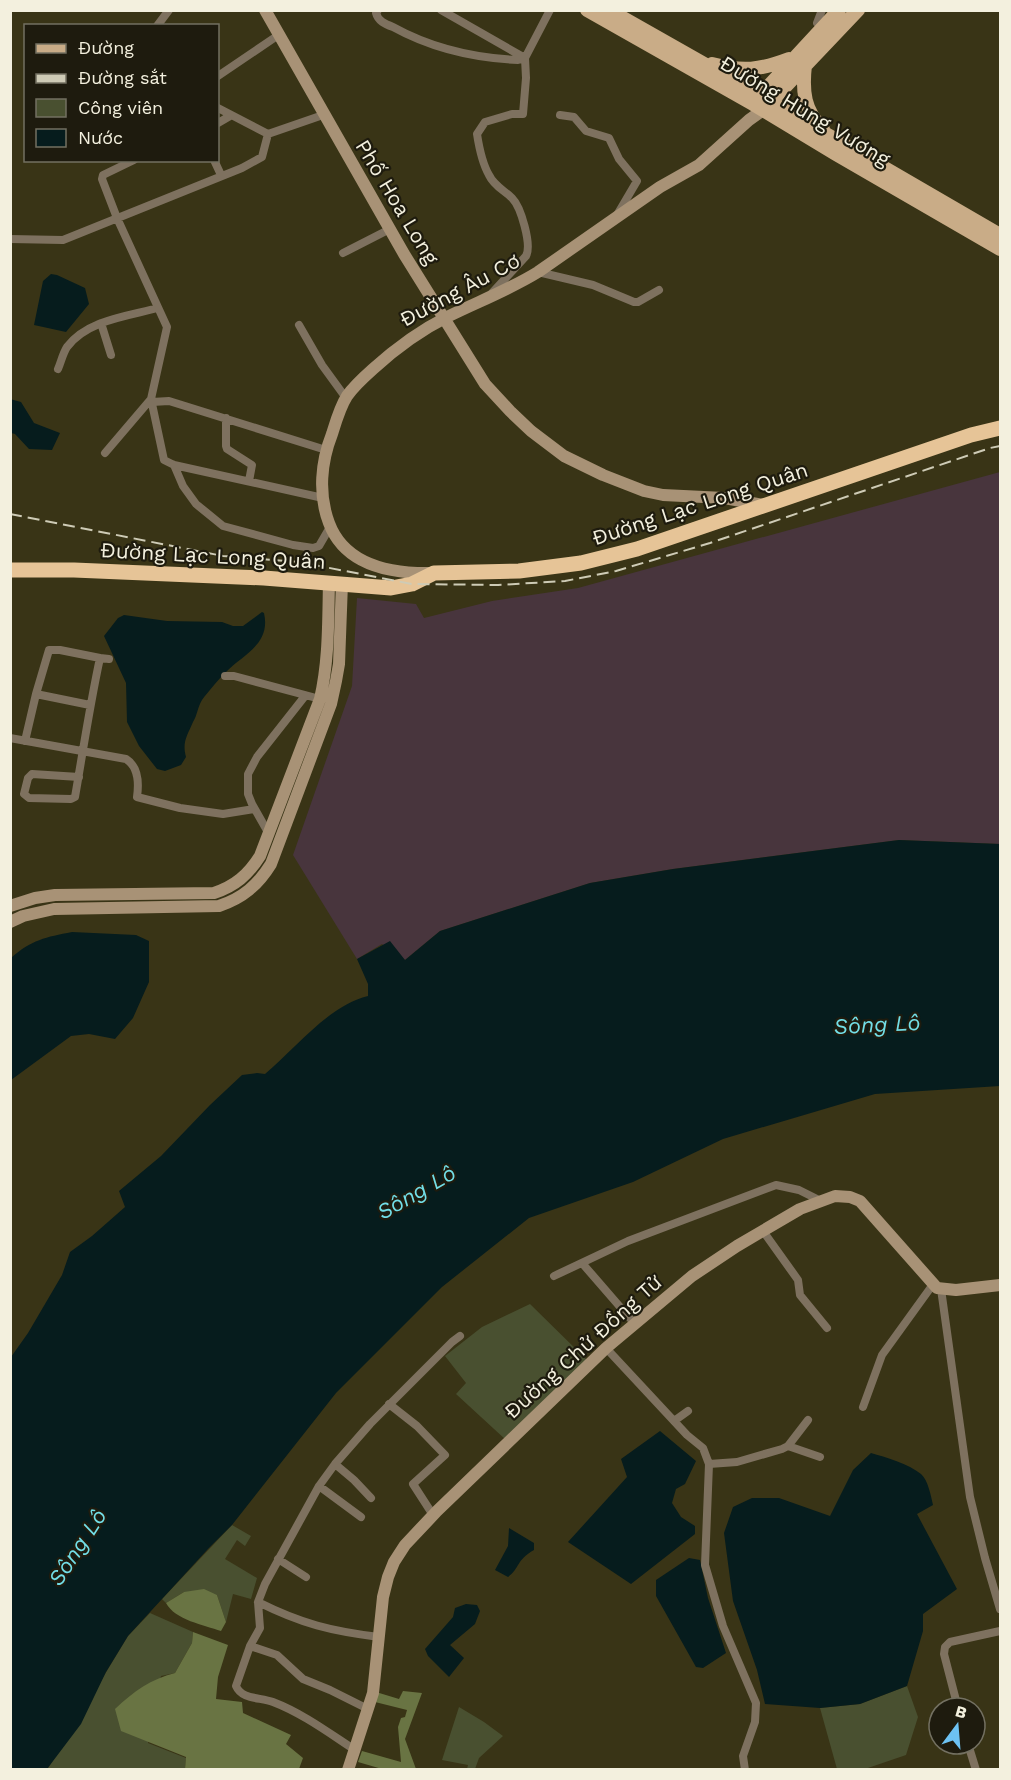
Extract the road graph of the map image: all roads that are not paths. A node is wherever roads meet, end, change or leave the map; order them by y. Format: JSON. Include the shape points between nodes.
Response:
{"nodes":[{"id":1,"x":169,"y":10,"type":"edge"},
{"id":2,"x":265,"y":10,"type":"edge"},
{"id":3,"x":378,"y":10,"type":"edge"},
{"id":4,"x":441,"y":10,"type":"edge"},
{"id":5,"x":550,"y":10,"type":"edge"},
{"id":6,"x":588,"y":10,"type":"edge"},
{"id":7,"x":609,"y":10,"type":"edge"},
{"id":8,"x":822,"y":10,"type":"edge"},
{"id":9,"x":839,"y":10,"type":"edge"},
{"id":10,"x":858,"y":10,"type":"edge"},
{"id":11,"x":158,"y":24,"type":"edge"},
{"id":12,"x":823,"y":27,"type":"junction"},
{"id":13,"x":280,"y":34,"type":"junction"},
{"id":14,"x":525,"y":57,"type":"junction"},
{"id":15,"x":695,"y":60,"type":"junction"},
{"id":16,"x":800,"y":61,"type":"junction"},
{"id":17,"x":219,"y":75,"type":"edge"},
{"id":18,"x":761,"y":103,"type":"junction"},
{"id":19,"x":219,"y":109,"type":"edge"},
{"id":20,"x":323,"y":115,"type":"junction"},
{"id":21,"x":560,"y":115,"type":"dead end"},
{"id":22,"x":230,"y":116,"type":"junction"},
{"id":23,"x":219,"y":122,"type":"edge"},
{"id":24,"x":268,"y":134,"type":"junction"},
{"id":25,"x":844,"y":146,"type":"junction"},
{"id":26,"x":130,"y":162,"type":"edge"},
{"id":27,"x":215,"y":162,"type":"edge"},
{"id":28,"x":220,"y":175,"type":"junction"},
{"id":29,"x":117,"y":218,"type":"junction"},
{"id":30,"x":614,"y":220,"type":"junction"},
{"id":31,"x":390,"y":229,"type":"junction"},
{"id":32,"x":1000,"y":236,"type":"edge"},
{"id":33,"x":10,"y":239,"type":"edge"},
{"id":34,"x":1000,"y":249,"type":"edge"},
{"id":35,"x":343,"y":254,"type":"dead end"},
{"id":36,"x":538,"y":272,"type":"junction"},
{"id":37,"x":659,"y":290,"type":"dead end"},
{"id":38,"x":488,"y":298,"type":"junction"},
{"id":39,"x":158,"y":308,"type":"junction"},
{"id":40,"x":444,"y":318,"type":"junction"},
{"id":41,"x":101,"y":323,"type":"junction"},
{"id":42,"x":299,"y":325,"type":"dead end"},
{"id":43,"x":111,"y":355,"type":"dead end"},
{"id":44,"x":58,"y":369,"type":"dead end"},
{"id":45,"x":346,"y":398,"type":"junction"},
{"id":46,"x":152,"y":400,"type":"junction"},
{"id":47,"x":226,"y":418,"type":"junction"},
{"id":48,"x":1000,"y":428,"type":"edge"},
{"id":49,"x":326,"y":450,"type":"junction"},
{"id":50,"x":105,"y":453,"type":"dead end"},
{"id":51,"x":174,"y":465,"type":"junction"},
{"id":52,"x":249,"y":482,"type":"junction"},
{"id":53,"x":323,"y":498,"type":"junction"},
{"id":54,"x":768,"y":505,"type":"junction"},
{"id":55,"x":330,"y":527,"type":"junction"},
{"id":56,"x":10,"y":570,"type":"edge"},
{"id":57,"x":434,"y":573,"type":"junction"},
{"id":58,"x":335,"y":583,"type":"junction"},
{"id":59,"x":225,"y":676,"type":"dead end"},
{"id":60,"x":36,"y":694,"type":"junction"},
{"id":61,"x":305,"y":696,"type":"junction"},
{"id":62,"x":320,"y":699,"type":"junction"},
{"id":63,"x":90,"y":705,"type":"junction"},
{"id":64,"x":10,"y":738,"type":"edge"},
{"id":65,"x":25,"y":741,"type":"junction"},
{"id":66,"x":83,"y":751,"type":"junction"},
{"id":67,"x":302,"y":764,"type":"junction"},
{"id":68,"x":79,"y":777,"type":"junction"},
{"id":69,"x":254,"y":809,"type":"junction"},
{"id":70,"x":269,"y":834,"type":"junction"},
{"id":71,"x":10,"y":906,"type":"edge"},
{"id":72,"x":10,"y":922,"type":"edge"},
{"id":73,"x":821,"y":1201,"type":"junction"},
{"id":74,"x":763,"y":1231,"type":"junction"},
{"id":75,"x":582,"y":1263,"type":"junction"},
{"id":76,"x":554,"y":1276,"type":"dead end"},
{"id":77,"x":1000,"y":1285,"type":"edge"},
{"id":78,"x":938,"y":1286,"type":"junction"},
{"id":79,"x":634,"y":1323,"type":"junction"},
{"id":80,"x":827,"y":1328,"type":"dead end"},
{"id":81,"x":460,"y":1336,"type":"dead end"},
{"id":82,"x":606,"y":1348,"type":"junction"},
{"id":83,"x":389,"y":1404,"type":"junction"},
{"id":84,"x":863,"y":1407,"type":"dead end"},
{"id":85,"x":688,"y":1411,"type":"dead end"},
{"id":86,"x":808,"y":1420,"type":"dead end"},
{"id":87,"x":674,"y":1421,"type":"junction"},
{"id":88,"x":788,"y":1446,"type":"junction"},
{"id":89,"x":820,"y":1457,"type":"dead end"},
{"id":90,"x":335,"y":1464,"type":"junction"},
{"id":91,"x":709,"y":1464,"type":"junction"},
{"id":92,"x":319,"y":1486,"type":"junction"},
{"id":93,"x":371,"y":1497,"type":"dead end"},
{"id":94,"x":433,"y":1515,"type":"junction"},
{"id":95,"x":361,"y":1517,"type":"dead end"},
{"id":96,"x":278,"y":1559,"type":"junction"},
{"id":97,"x":306,"y":1577,"type":"dead end"},
{"id":98,"x":258,"y":1602,"type":"junction"},
{"id":99,"x":1000,"y":1608,"type":"edge"},
{"id":100,"x":1000,"y":1631,"type":"edge"},
{"id":101,"x":379,"y":1637,"type":"junction"},
{"id":102,"x":250,"y":1646,"type":"junction"},
{"id":103,"x":955,"y":1696,"type":"edge"},
{"id":104,"x":368,"y":1709,"type":"junction"},
{"id":105,"x":355,"y":1750,"type":"junction"},
{"id":106,"x":348,"y":1770,"type":"edge"},
{"id":107,"x":745,"y":1770,"type":"edge"}],
"edges":[{"from":1,"to":11,"type":"street"},
{"from":2,"to":13,"type":"street","name":"Phố Hoa Long"},
{"from":3,"to":14,"type":"street","via":[[379,20],[437,47],[513,60]]},
{"from":4,"to":14,"type":"street"},
{"from":5,"to":14,"type":"street"},
{"from":6,"to":18,"type":"main road","name":"Đường Hùng Vương"},
{"from":7,"to":15,"type":"main road","name":"Đường Hùng Vương"},
{"from":8,"to":12,"type":"street","via":[[817,23]]},
{"from":9,"to":12,"type":"main road","name":"Đường Âu Cơ"},
{"from":10,"to":16,"type":"main road","name":"Đường Âu Cơ"},
{"from":12,"to":16,"type":"main road","name":"Đường Âu Cơ"},
{"from":13,"to":17,"type":"street"},
{"from":13,"to":20,"type":"street","name":"Phố Hoa Long"},
{"from":14,"to":38,"type":"street","via":[[523,114],[485,122],[477,134],[488,175],[517,205],[529,248]]},
{"from":15,"to":16,"type":"main road","via":[[750,70]]},
{"from":15,"to":18,"type":"main road","name":"Đường Hùng Vương"},
{"from":16,"to":18,"type":"main road","name":"Đường Âu Cơ"},
{"from":16,"to":25,"type":"main road","via":[[809,111]]},
{"from":18,"to":25,"type":"main road","name":"Đường Hùng Vương"},
{"from":18,"to":30,"type":"street","name":"Đường Âu Cơ","via":[[749,120],[699,165]]},
{"from":18,"to":34,"type":"main road","name":"Đường Hùng Vương","via":[[876,178]]},
{"from":19,"to":22,"type":"street"},
{"from":20,"to":24,"type":"street"},
{"from":20,"to":31,"type":"street","name":"Phố Hoa Long"},
{"from":21,"to":30,"type":"street","via":[[573,117],[586,131],[609,138],[637,181]]},
{"from":22,"to":23,"type":"street"},
{"from":22,"to":24,"type":"street"},
{"from":24,"to":28,"type":"street","via":[[262,157]]},
{"from":25,"to":32,"type":"main road","name":"Đường Hùng Vương"},
{"from":26,"to":29,"type":"street","via":[[102,177]]},
{"from":27,"to":28,"type":"street"},
{"from":28,"to":29,"type":"street"},
{"from":29,"to":33,"type":"street","via":[[59,241]]},
{"from":29,"to":39,"type":"street"},
{"from":30,"to":36,"type":"street","name":"Đường Âu Cơ"},
{"from":31,"to":35,"type":"street"},
{"from":31,"to":40,"type":"street","name":"Phố Hoa Long"},
{"from":36,"to":37,"type":"street","via":[[593,285],[634,302]]},
{"from":36,"to":38,"type":"street","name":"Đường Âu Cơ"},
{"from":38,"to":40,"type":"street","name":"Đường Âu Cơ"},
{"from":39,"to":41,"type":"street"},
{"from":39,"to":46,"type":"street","via":[[167,332]]},
{"from":40,"to":45,"type":"street","name":"Đường Âu Cơ","via":[[384,359]]},
{"from":40,"to":54,"type":"street","name":"Phố Hoa Long","via":[[485,384],[531,431],[564,456],[644,491]]},
{"from":41,"to":43,"type":"street"},
{"from":41,"to":44,"type":"street","via":[[72,341]]},
{"from":42,"to":45,"type":"street"},
{"from":45,"to":49,"type":"street","name":"Đường Âu Cơ"},
{"from":46,"to":47,"type":"street","via":[[169,401]]},
{"from":46,"to":50,"type":"street"},
{"from":46,"to":51,"type":"street","via":[[164,460]]},
{"from":47,"to":49,"type":"street"},
{"from":47,"to":52,"type":"street","via":[[227,449],[252,465]]},
{"from":48,"to":54,"type":"highway","name":"Đường Lạc Long Quân"},
{"from":49,"to":53,"type":"street","name":"Đường Âu Cơ"},
{"from":51,"to":52,"type":"street"},
{"from":51,"to":55,"type":"street","via":[[195,504],[223,526],[313,548],[320,546]]},
{"from":52,"to":53,"type":"street"},
{"from":53,"to":55,"type":"street","name":"Đường Âu Cơ"},
{"from":54,"to":57,"type":"highway","name":"Đường Lạc Long Quân","via":[[638,549],[582,563],[519,571]]},
{"from":55,"to":57,"type":"street","name":"Đường Âu Cơ","via":[[345,549],[357,558],[396,571]]},
{"from":56,"to":58,"type":"highway","name":"Đường Lạc Long Quân"},
{"from":57,"to":58,"type":"highway","name":"Đường Lạc Long Quân","via":[[412,584],[391,588]]},
{"from":58,"to":62,"type":"street"},
{"from":58,"to":67,"type":"street","via":[[339,664],[336,681],[331,704]]},
{"from":59,"to":61,"type":"street"},
{"from":60,"to":63,"type":"street"},
{"from":60,"to":63,"type":"street","via":[[49,650],[105,658]]},
{"from":60,"to":65,"type":"street"},
{"from":61,"to":62,"type":"street"},
{"from":61,"to":69,"type":"street","via":[[248,774],[248,794]]},
{"from":62,"to":67,"type":"street"},
{"from":63,"to":66,"type":"street"},
{"from":64,"to":65,"type":"street"},
{"from":65,"to":66,"type":"street"},
{"from":66,"to":68,"type":"street"},
{"from":66,"to":69,"type":"street","via":[[131,762],[137,772],[137,797],[223,814]]},
{"from":67,"to":70,"type":"street"},
{"from":67,"to":72,"type":"street","via":[[271,864],[255,886],[233,902],[200,907],[54,909]]},
{"from":68,"to":68,"type":"street","via":[[32,774],[24,794],[29,798],[71,799],[75,797]]},
{"from":69,"to":70,"type":"street"},
{"from":70,"to":71,"type":"street","via":[[247,874],[214,893],[55,896]]},
{"from":73,"to":74,"type":"street","name":"Đường Chử Đồng Tử"},
{"from":73,"to":75,"type":"street","via":[[777,1185],[628,1241]]},
{"from":73,"to":78,"type":"street","name":"Đường Chử Đồng Tử","via":[[842,1196],[860,1202]]},
{"from":74,"to":79,"type":"street","name":"Đường Chử Đồng Tử","via":[[692,1276]]},
{"from":74,"to":80,"type":"street","via":[[798,1280],[800,1294]]},
{"from":75,"to":76,"type":"street"},
{"from":75,"to":79,"type":"street"},
{"from":77,"to":78,"type":"street","via":[[956,1290]]},
{"from":78,"to":84,"type":"street","via":[[882,1355]]},
{"from":78,"to":99,"type":"street","via":[[970,1497]]},
{"from":79,"to":82,"type":"street","name":"Đường Chử Đồng Tử"},
{"from":81,"to":83,"type":"street"},
{"from":82,"to":87,"type":"street"},
{"from":82,"to":94,"type":"street","name":"Đường Chử Đồng Tử"},
{"from":83,"to":90,"type":"street"},
{"from":83,"to":94,"type":"street","via":[[445,1455],[413,1484]]},
{"from":85,"to":87,"type":"street"},
{"from":86,"to":88,"type":"street"},
{"from":87,"to":91,"type":"street","via":[[703,1448]]},
{"from":88,"to":89,"type":"street"},
{"from":88,"to":91,"type":"street","via":[[737,1462]]},
{"from":90,"to":92,"type":"street"},
{"from":90,"to":93,"type":"street"},
{"from":91,"to":107,"type":"street","via":[[705,1565],[723,1626],[756,1703],[755,1722],[743,1756]]},
{"from":92,"to":95,"type":"street"},
{"from":92,"to":96,"type":"street"},
{"from":94,"to":101,"type":"street","name":"Đường Chử Đồng Tử","via":[[394,1562],[383,1597]]},
{"from":96,"to":97,"type":"street"},
{"from":96,"to":98,"type":"street"},
{"from":98,"to":101,"type":"street","via":[[305,1623]]},
{"from":98,"to":102,"type":"street","via":[[260,1628]]},
{"from":100,"to":103,"type":"street","via":[[950,1642],[945,1647]]},
{"from":101,"to":104,"type":"street","name":"Đường Chử Đồng Tử"},
{"from":102,"to":104,"type":"street","via":[[277,1655],[300,1677]]},
{"from":102,"to":105,"type":"street","via":[[236,1686],[239,1692],[281,1706]]},
{"from":104,"to":105,"type":"street","name":"Đường Chử Đồng Tử"},
{"from":105,"to":106,"type":"street","name":"Đường Chử Đồng Tử"}]}
